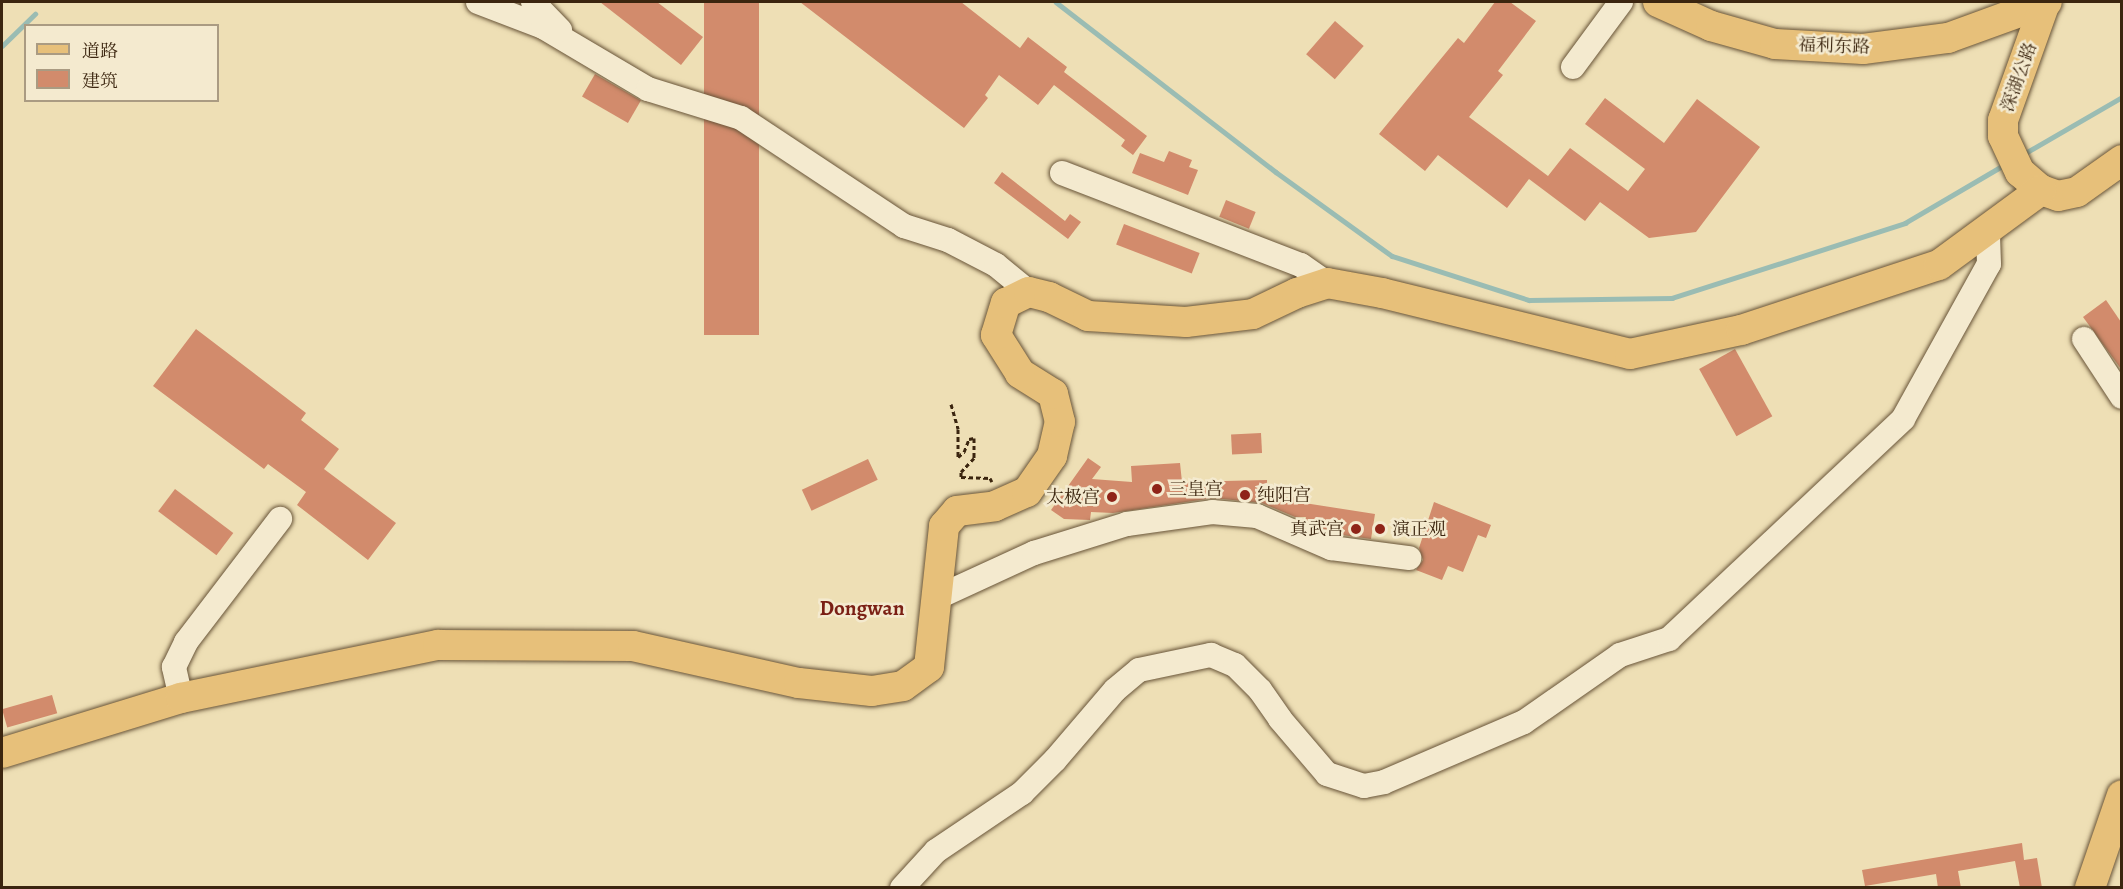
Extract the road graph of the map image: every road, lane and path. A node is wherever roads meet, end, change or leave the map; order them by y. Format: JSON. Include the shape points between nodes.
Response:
{"nodes":[{"id":1,"x":478,"y":2,"type":"edge"},
{"id":2,"x":532,"y":2,"type":"edge"},
{"id":3,"x":1621,"y":2,"type":"edge"},
{"id":4,"x":1658,"y":2,"type":"edge"},
{"id":5,"x":2046,"y":2,"type":"edge"},
{"id":6,"x":572,"y":42,"type":"junction"},
{"id":7,"x":1573,"y":67,"type":"dead end"},
{"id":8,"x":2121,"y":160,"type":"edge"},
{"id":9,"x":1062,"y":173,"type":"dead end"},
{"id":10,"x":2031,"y":181,"type":"junction"},
{"id":11,"x":1989,"y":229,"type":"junction"},
{"id":12,"x":1327,"y":283,"type":"junction"},
{"id":13,"x":1029,"y":292,"type":"junction"},
{"id":14,"x":2084,"y":339,"type":"dead end"},
{"id":15,"x":2121,"y":397,"type":"edge"},
{"id":16,"x":951,"y":404,"type":"dead end"},
{"id":17,"x":1002,"y":503,"type":"junction"},
{"id":18,"x":280,"y":519,"type":"dead end"},
{"id":19,"x":1409,"y":558,"type":"dead end"},
{"id":20,"x":936,"y":598,"type":"junction"},
{"id":21,"x":181,"y":698,"type":"junction"},
{"id":22,"x":2,"y":753,"type":"edge"},
{"id":23,"x":2121,"y":795,"type":"edge"},
{"id":24,"x":902,"y":888,"type":"edge"},
{"id":25,"x":2090,"y":888,"type":"edge"}],
"edges":[{"from":1,"to":6,"type":"street"},
{"from":2,"to":6,"type":"street"},
{"from":3,"to":7,"type":"street"},
{"from":4,"to":5,"type":"main road","name":"福利东路","via":[[1711,26],[1775,44],[1863,49],[1948,38]]},
{"from":5,"to":10,"type":"main road","name":"深湖公路","via":[[2003,120],[2003,136]]},
{"from":6,"to":13,"type":"street","via":[[648,89],[741,118],[904,226],[948,240],[996,265]]},
{"from":8,"to":10,"type":"main road","via":[[2077,192],[2058,196]]},
{"from":9,"to":12,"type":"street","via":[[1301,265]]},
{"from":10,"to":11,"type":"main road"},
{"from":11,"to":12,"type":"main road","via":[[1939,265],[1741,330],[1630,354]]},
{"from":11,"to":24,"type":"street","via":[[1989,264],[1903,419],[1669,639],[1620,655],[1524,722],[1384,782],[1364,786],[1327,774],[1235,665],[1211,655],[1138,670],[1114,690],[1022,794],[936,850]]},
{"from":12,"to":13,"type":"main road","via":[[1253,314],[1186,322],[1088,316]]},
{"from":13,"to":17,"type":"main road","via":[[1006,303],[996,335],[1020,373],[1053,394],[1060,422],[1052,456],[1028,492]]},
{"from":14,"to":15,"type":"street"},
{"from":16,"to":17,"type":"path","via":[[958,429],[958,457],[969,439],[974,438],[974,459],[961,477],[990,478]]},
{"from":17,"to":20,"type":"main road","via":[[957,511],[944,526]]},
{"from":18,"to":21,"type":"street","via":[[186,642],[174,666]]},
{"from":19,"to":20,"type":"street","via":[[1331,548],[1257,516],[1212,512],[1127,524],[1034,553]]},
{"from":20,"to":21,"type":"main road","via":[[929,667],[903,686],[872,691],[799,683],[633,646],[438,645]]},
{"from":21,"to":22,"type":"main road"},
{"from":23,"to":25,"type":"main road"}]}
